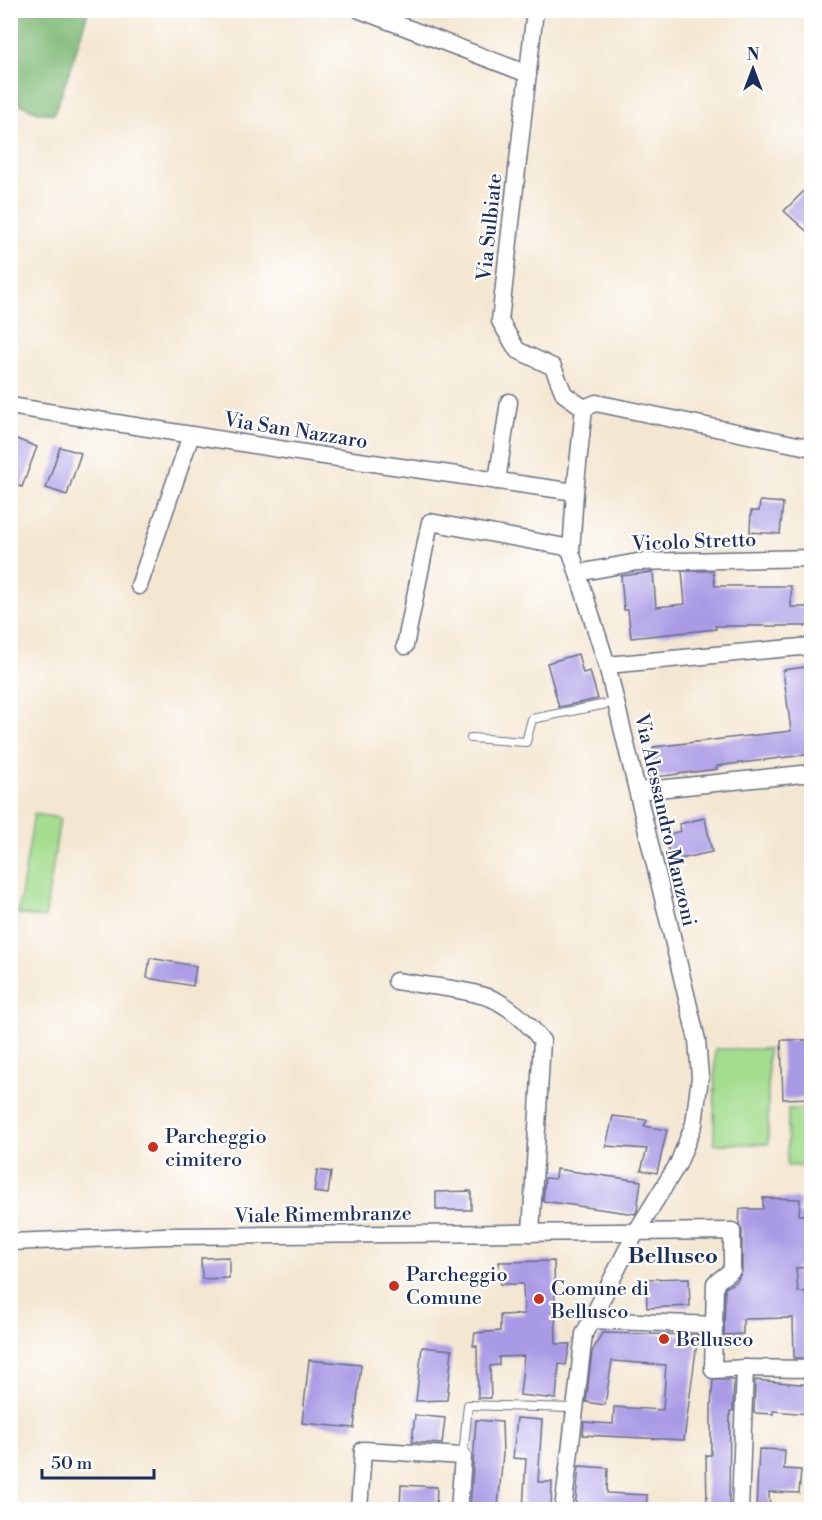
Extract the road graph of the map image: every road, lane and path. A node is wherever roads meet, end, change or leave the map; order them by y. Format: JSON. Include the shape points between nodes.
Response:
{"nodes":[{"id":1,"x":360,"y":10,"type":"edge"},
{"id":2,"x":535,"y":10,"type":"edge"},
{"id":3,"x":528,"y":74,"type":"junction"},
{"id":4,"x":509,"y":402,"type":"dead end"},
{"id":5,"x":10,"y":406,"type":"edge"},
{"id":6,"x":584,"y":408,"type":"junction"},
{"id":7,"x":191,"y":435,"type":"junction"},
{"id":8,"x":812,"y":448,"type":"edge"},
{"id":9,"x":497,"y":481,"type":"junction"},
{"id":10,"x":575,"y":492,"type":"junction"},
{"id":11,"x":571,"y":548,"type":"junction"},
{"id":12,"x":812,"y":558,"type":"edge"},
{"id":13,"x":578,"y":573,"type":"junction"},
{"id":14,"x":139,"y":586,"type":"dead end"},
{"id":15,"x":405,"y":646,"type":"dead end"},
{"id":16,"x":812,"y":646,"type":"edge"},
{"id":17,"x":608,"y":665,"type":"junction"},
{"id":18,"x":616,"y":702,"type":"junction"},
{"id":19,"x":471,"y":738,"type":"dead end"},
{"id":20,"x":812,"y":773,"type":"edge"},
{"id":21,"x":638,"y":791,"type":"junction"},
{"id":22,"x":396,"y":981,"type":"dead end"},
{"id":23,"x":636,"y":1232,"type":"junction"},
{"id":24,"x":531,"y":1233,"type":"junction"},
{"id":25,"x":10,"y":1242,"type":"edge"},
{"id":26,"x":714,"y":1325,"type":"junction"},
{"id":27,"x":587,"y":1327,"type":"junction"},
{"id":28,"x":745,"y":1368,"type":"junction"},
{"id":29,"x":812,"y":1369,"type":"edge"},
{"id":30,"x":574,"y":1408,"type":"junction"},
{"id":31,"x":463,"y":1456,"type":"junction"},
{"id":32,"x":358,"y":1509,"type":"edge"},
{"id":33,"x":459,"y":1509,"type":"edge"},
{"id":34,"x":563,"y":1509,"type":"edge"},
{"id":35,"x":740,"y":1509,"type":"edge"}],
"edges":[{"from":1,"to":3,"type":"street"},
{"from":2,"to":3,"type":"street","name":"Via Sulbiate"},
{"from":3,"to":6,"type":"street","name":"Via Sulbiate","via":[[500,321],[517,350],[553,367],[564,394]]},
{"from":4,"to":9,"type":"street"},
{"from":5,"to":7,"type":"street","name":"Via San Nazzaro"},
{"from":6,"to":8,"type":"street","via":[[596,403]]},
{"from":6,"to":10,"type":"street","name":"Via Alessandro Manzoni"},
{"from":7,"to":9,"type":"street","name":"Via San Nazzaro"},
{"from":7,"to":14,"type":"street"},
{"from":9,"to":10,"type":"street","name":"Via San Nazzaro"},
{"from":10,"to":11,"type":"street","name":"Via Alessandro Manzoni"},
{"from":11,"to":13,"type":"street","name":"Via Alessandro Manzoni"},
{"from":11,"to":15,"type":"street","via":[[430,522]]},
{"from":12,"to":13,"type":"street","name":"Vicolo Stretto","via":[[637,562]]},
{"from":13,"to":17,"type":"street","name":"Via Alessandro Manzoni"},
{"from":16,"to":17,"type":"street"},
{"from":17,"to":18,"type":"street","name":"Via Alessandro Manzoni"},
{"from":18,"to":19,"type":"lane","via":[[532,719],[526,742]]},
{"from":18,"to":21,"type":"street","name":"Via Alessandro Manzoni"},
{"from":20,"to":21,"type":"street"},
{"from":21,"to":23,"type":"street","name":"Via Alessandro Manzoni","via":[[697,1040],[700,1077],[694,1124],[678,1164]]},
{"from":22,"to":24,"type":"street","via":[[496,1000],[529,1024],[542,1041]]},
{"from":23,"to":24,"type":"street","name":"Viale Rimembranze"},
{"from":23,"to":26,"type":"street","name":"Viale Rimembranze","via":[[732,1231],[732,1270],[715,1283]]},
{"from":23,"to":27,"type":"street","name":"Via Alessandro Manzoni"},
{"from":24,"to":25,"type":"street","name":"Viale Rimembranze","via":[[164,1236]]},
{"from":26,"to":27,"type":"street"},
{"from":26,"to":28,"type":"street","via":[[713,1370]]},
{"from":27,"to":30,"type":"street","name":"Via Alessandro Manzoni"},
{"from":28,"to":29,"type":"street"},
{"from":28,"to":35,"type":"street"},
{"from":30,"to":31,"type":"lane","via":[[468,1405]]},
{"from":30,"to":34,"type":"street","name":"Via Alessandro Manzoni"},
{"from":31,"to":32,"type":"street","via":[[363,1450]]},
{"from":31,"to":33,"type":"street"}]}
